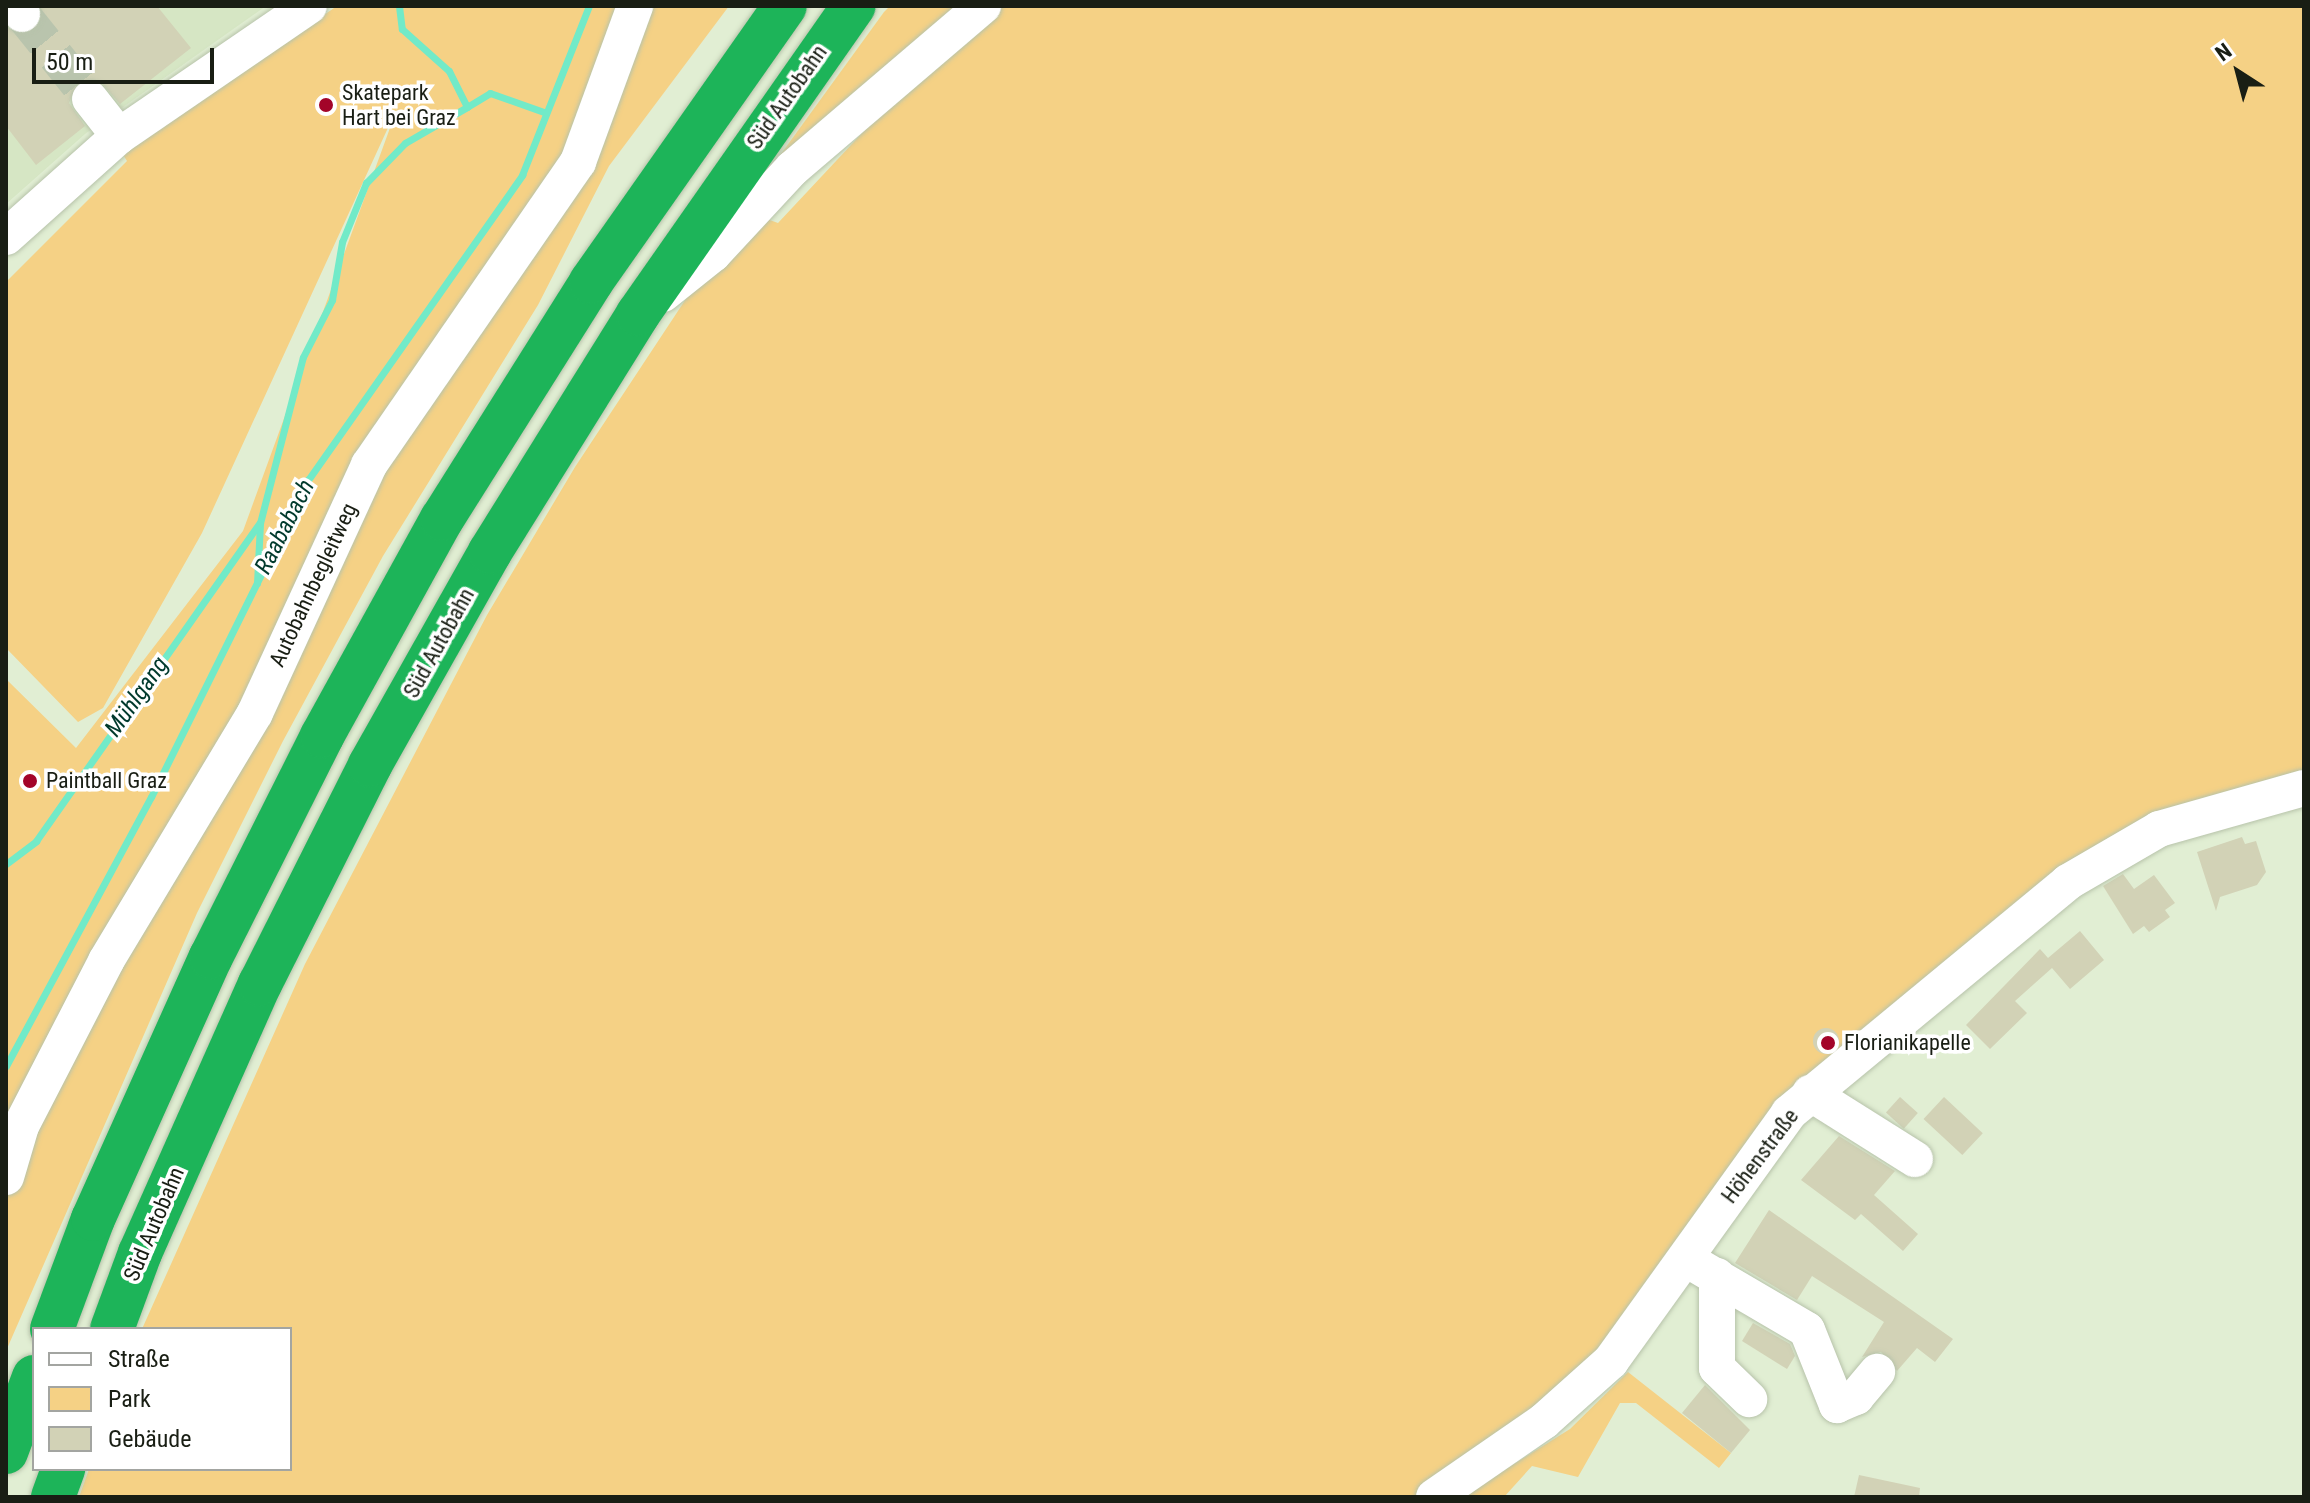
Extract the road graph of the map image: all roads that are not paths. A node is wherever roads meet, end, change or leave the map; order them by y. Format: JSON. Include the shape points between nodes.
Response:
{"nodes":[{"id":1,"x":309,"y":6,"type":"edge"},
{"id":2,"x":635,"y":6,"type":"edge"},
{"id":3,"x":785,"y":6,"type":"edge"},
{"id":4,"x":854,"y":6,"type":"edge"},
{"id":5,"x":983,"y":6,"type":"edge"},
{"id":6,"x":90,"y":99,"type":"tunnel mouth"},
{"id":7,"x":119,"y":136,"type":"junction"},
{"id":8,"x":6,"y":237,"type":"edge"},
{"id":9,"x":638,"y":314,"type":"junction"},
{"id":10,"x":2304,"y":788,"type":"edge"},
{"id":11,"x":1810,"y":1093,"type":"junction"},
{"id":12,"x":1915,"y":1159,"type":"dead end"},
{"id":13,"x":6,"y":1177,"type":"edge"},
{"id":14,"x":1701,"y":1268,"type":"junction"},
{"id":15,"x":53,"y":1327,"type":"edge"},
{"id":16,"x":113,"y":1327,"type":"edge"},
{"id":17,"x":1877,"y":1372,"type":"dead end"},
{"id":18,"x":32,"y":1382,"type":"edge"},
{"id":19,"x":1749,"y":1399,"type":"dead end"},
{"id":20,"x":6,"y":1452,"type":"edge"},
{"id":21,"x":62,"y":1471,"type":"edge"},
{"id":22,"x":53,"y":1497,"type":"edge"},
{"id":23,"x":1434,"y":1497,"type":"edge"}],
"edges":[{"from":1,"to":7,"type":"street"},
{"from":2,"to":13,"type":"street","name":"Autobahnbegleitweg","via":[[578,162],[369,465],[255,713],[106,961],[21,1126]]},
{"from":3,"to":15,"type":"highway","via":[[591,282],[442,519],[322,736],[211,957],[93,1219]]},
{"from":4,"to":9,"type":"highway","name":"Süd Autobahn"},
{"from":5,"to":9,"type":"street","via":[[793,168],[713,254]]},
{"from":6,"to":7,"type":"street"},
{"from":7,"to":8,"type":"street"},
{"from":9,"to":16,"type":"highway","name":"Süd Autobahn","via":[[490,552],[370,765],[260,984],[140,1253]]},
{"from":10,"to":11,"type":"street","name":"Höhenstraße","via":[[2201,814],[2112,852]]},
{"from":11,"to":12,"type":"street"},
{"from":11,"to":14,"type":"street","name":"Höhenstraße","via":[[1760,1150]]},
{"from":14,"to":17,"type":"street","via":[[1807,1330],[1837,1405],[1856,1397]]},
{"from":14,"to":19,"type":"street","via":[[1717,1368]]},
{"from":14,"to":23,"type":"street","name":"Höhenstraße","via":[[1580,1392]]},
{"from":18,"to":20,"type":"highway"},
{"from":21,"to":22,"type":"highway"}]}
